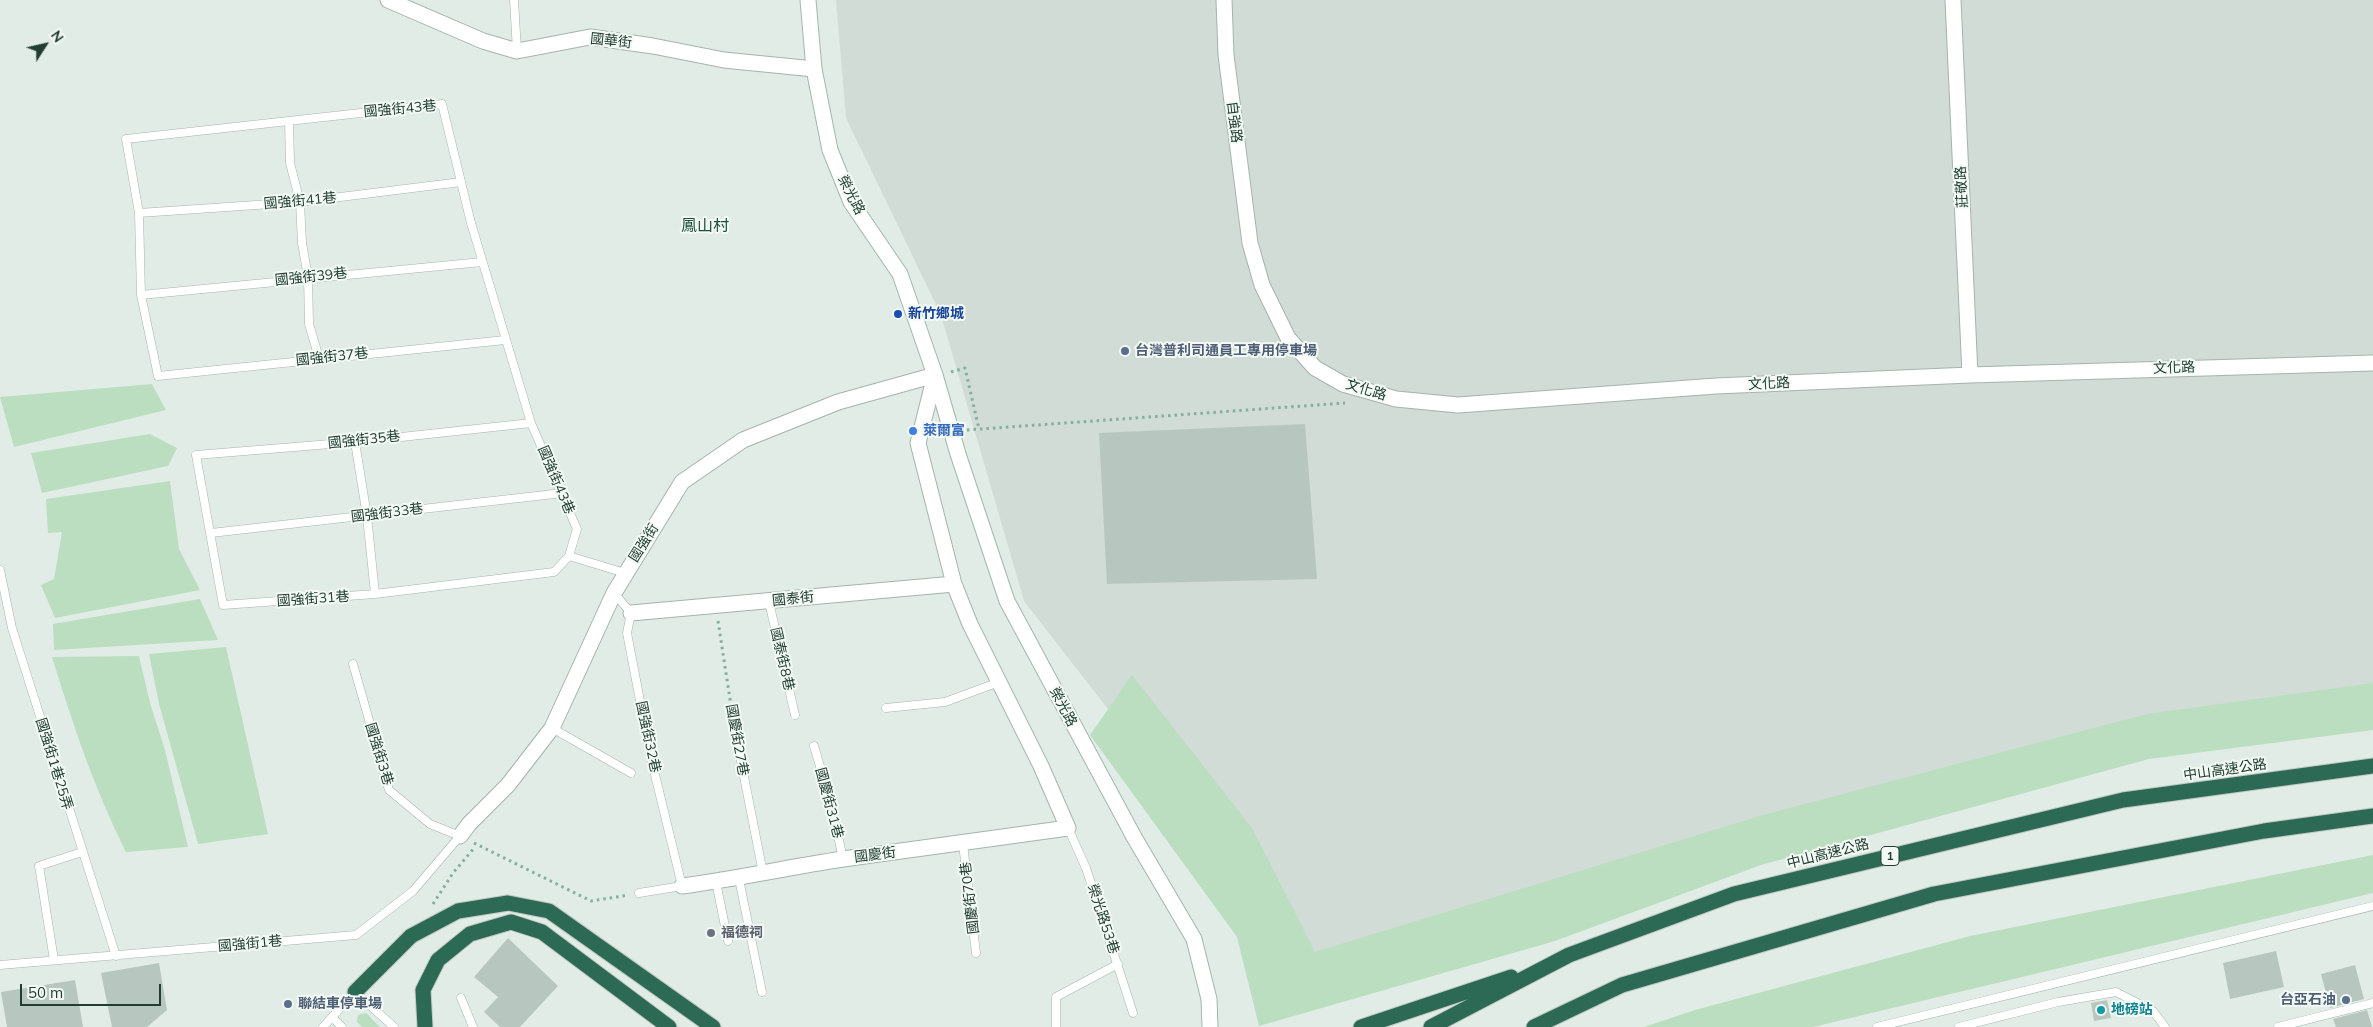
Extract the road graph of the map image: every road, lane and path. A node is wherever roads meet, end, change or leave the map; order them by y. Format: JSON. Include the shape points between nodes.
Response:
{"nodes":[{"id":1,"x":388,"y":0,"type":"edge"},
{"id":2,"x":514,"y":0,"type":"edge"},
{"id":3,"x":808,"y":0,"type":"edge"},
{"id":4,"x":1224,"y":0,"type":"edge"},
{"id":5,"x":1953,"y":0,"type":"edge"},
{"id":6,"x":517,"y":51,"type":"junction"},
{"id":7,"x":814,"y":69,"type":"junction"},
{"id":8,"x":289,"y":121,"type":"junction"},
{"id":9,"x":461,"y":182,"type":"junction"},
{"id":10,"x":300,"y":202,"type":"junction"},
{"id":11,"x":139,"y":213,"type":"junction"},
{"id":12,"x":1250,"y":243,"type":"joint"},
{"id":13,"x":482,"y":262,"type":"junction"},
{"id":14,"x":308,"y":277,"type":"junction"},
{"id":15,"x":141,"y":296,"type":"junction"},
{"id":16,"x":506,"y":340,"type":"junction"},
{"id":17,"x":319,"y":358,"type":"junction"},
{"id":18,"x":2373,"y":363,"type":"edge"},
{"id":19,"x":936,"y":375,"type":"junction"},
{"id":20,"x":1970,"y":375,"type":"junction"},
{"id":21,"x":158,"y":376,"type":"joint"},
{"id":22,"x":1346,"y":403,"type":"dead end"},
{"id":23,"x":531,"y":423,"type":"junction"},
{"id":24,"x":978,"y":429,"type":"junction"},
{"id":25,"x":951,"y":430,"type":"junction"},
{"id":26,"x":355,"y":442,"type":"junction"},
{"id":27,"x":196,"y":455,"type":"joint"},
{"id":28,"x":562,"y":493,"type":"junction"},
{"id":29,"x":367,"y":516,"type":"junction"},
{"id":30,"x":211,"y":533,"type":"junction"},
{"id":31,"x":569,"y":556,"type":"junction"},
{"id":32,"x":0,"y":570,"type":"edge"},
{"id":33,"x":554,"y":572,"type":"joint"},
{"id":34,"x":626,"y":573,"type":"junction"},
{"id":35,"x":954,"y":584,"type":"junction"},
{"id":36,"x":614,"y":593,"type":"junction"},
{"id":37,"x":376,"y":594,"type":"junction"},
{"id":38,"x":769,"y":602,"type":"junction"},
{"id":39,"x":715,"y":606,"type":"junction"},
{"id":40,"x":631,"y":613,"type":"junction"},
{"id":41,"x":353,"y":664,"type":"dead end"},
{"id":42,"x":999,"y":682,"type":"junction"},
{"id":43,"x":886,"y":708,"type":"dead end"},
{"id":44,"x":795,"y":715,"type":"dead end"},
{"id":45,"x":552,"y":728,"type":"junction"},
{"id":46,"x":736,"y":736,"type":"joint"},
{"id":47,"x":814,"y":746,"type":"dead end"},
{"id":48,"x":2373,"y":766,"type":"edge"},
{"id":49,"x":631,"y":773,"type":"dead end"},
{"id":50,"x":2373,"y":816,"type":"edge"},
{"id":51,"x":1068,"y":828,"type":"junction"},
{"id":52,"x":460,"y":836,"type":"junction"},
{"id":53,"x":477,"y":844,"type":"junction"},
{"id":54,"x":963,"y":844,"type":"junction"},
{"id":55,"x":82,"y":852,"type":"junction"},
{"id":56,"x":843,"y":860,"type":"junction"},
{"id":57,"x":763,"y":873,"type":"junction"},
{"id":58,"x":739,"y":879,"type":"junction"},
{"id":59,"x":716,"y":882,"type":"junction"},
{"id":60,"x":682,"y":886,"type":"junction"},
{"id":61,"x":639,"y":893,"type":"joint"},
{"id":62,"x":432,"y":905,"type":"dead end"},
{"id":63,"x":2373,"y":906,"type":"edge"},
{"id":64,"x":728,"y":941,"type":"dead end"},
{"id":65,"x":976,"y":953,"type":"dead end"},
{"id":66,"x":1569,"y":955,"type":"junction"},
{"id":67,"x":116,"y":956,"type":"junction"},
{"id":68,"x":54,"y":960,"type":"junction"},
{"id":69,"x":1118,"y":964,"type":"junction"},
{"id":70,"x":0,"y":965,"type":"edge"},
{"id":71,"x":355,"y":992,"type":"junction"},
{"id":72,"x":762,"y":992,"type":"dead end"},
{"id":73,"x":461,"y":998,"type":"dead end"},
{"id":74,"x":2373,"y":1003,"type":"edge"},
{"id":75,"x":1134,"y":1012,"type":"dead end"},
{"id":76,"x":332,"y":1017,"type":"junction"},
{"id":77,"x":323,"y":1027,"type":"edge"},
{"id":78,"x":342,"y":1027,"type":"edge"},
{"id":79,"x":394,"y":1027,"type":"edge"},
{"id":80,"x":425,"y":1027,"type":"edge"},
{"id":81,"x":473,"y":1027,"type":"edge"},
{"id":82,"x":669,"y":1027,"type":"edge"},
{"id":83,"x":713,"y":1027,"type":"edge"},
{"id":84,"x":1056,"y":1027,"type":"edge"},
{"id":85,"x":1210,"y":1027,"type":"edge"},
{"id":86,"x":1361,"y":1027,"type":"edge"},
{"id":87,"x":1431,"y":1027,"type":"edge"},
{"id":88,"x":1534,"y":1027,"type":"edge"},
{"id":89,"x":1877,"y":1027,"type":"edge"},
{"id":90,"x":1959,"y":1027,"type":"edge"},
{"id":91,"x":2165,"y":1027,"type":"edge"},
{"id":92,"x":2278,"y":1027,"type":"edge"}],
"edges":[{"from":1,"to":6,"type":"street","name":"國華街","via":[[483,41]]},
{"from":2,"to":6,"type":"lane"},
{"from":3,"to":7,"type":"street","name":"榮光路"},
{"from":4,"to":12,"type":"street","name":"自強路","via":[[1226,55]]},
{"from":5,"to":20,"type":"street","name":"莊敬路"},
{"from":6,"to":7,"type":"street","name":"國華街","via":[[590,38],[724,60]]},
{"from":7,"to":19,"type":"street","name":"榮光路","via":[[830,150],[851,202],[900,274]]},
{"from":8,"to":9,"type":"lane","name":"國強街43巷","via":[[442,104]]},
{"from":8,"to":10,"type":"lane","via":[[290,163]]},
{"from":8,"to":11,"type":"lane","name":"國強街43巷","via":[[126,139]]},
{"from":9,"to":10,"type":"lane","name":"國強街41巷"},
{"from":9,"to":13,"type":"lane","name":"國強街43巷"},
{"from":10,"to":11,"type":"lane","name":"國強街41巷"},
{"from":10,"to":14,"type":"lane"},
{"from":11,"to":15,"type":"lane","name":"國強街43巷"},
{"from":12,"to":20,"type":"street","name":"文化路","via":[[1262,285],[1288,338],[1315,368],[1343,384],[1396,399],[1458,405],[1716,386]]},
{"from":13,"to":14,"type":"lane","name":"國強街39巷"},
{"from":13,"to":16,"type":"lane","name":"國強街43巷"},
{"from":14,"to":15,"type":"lane","name":"國強街39巷"},
{"from":14,"to":17,"type":"lane","via":[[309,324]]},
{"from":15,"to":21,"type":"lane","name":"國強街43巷"},
{"from":16,"to":17,"type":"lane","name":"國強街37巷"},
{"from":16,"to":23,"type":"lane","name":"國強街43巷"},
{"from":17,"to":21,"type":"lane","name":"國強街37巷"},
{"from":18,"to":20,"type":"street","name":"文化路"},
{"from":19,"to":24,"type":"path","via":[[965,368]]},
{"from":19,"to":25,"type":"street","name":"榮光路"},
{"from":19,"to":34,"type":"street","name":"國強街","via":[[838,402],[742,440],[682,482]]},
{"from":19,"to":35,"type":"street","via":[[918,443]]},
{"from":22,"to":24,"type":"path"},
{"from":23,"to":26,"type":"lane","name":"國強街35巷"},
{"from":23,"to":28,"type":"lane","name":"國強街43巷"},
{"from":24,"to":25,"type":"path"},
{"from":25,"to":85,"type":"street","name":"榮光路","via":[[1007,601],[1134,838],[1194,939],[1209,999]]},
{"from":26,"to":27,"type":"lane","name":"國強街35巷"},
{"from":26,"to":29,"type":"lane"},
{"from":27,"to":30,"type":"lane","name":"國強街31巷"},
{"from":28,"to":29,"type":"lane","name":"國強街33巷"},
{"from":28,"to":31,"type":"lane","name":"國強街43巷","via":[[577,529]]},
{"from":29,"to":30,"type":"lane","name":"國強街33巷"},
{"from":29,"to":37,"type":"lane"},
{"from":30,"to":37,"type":"lane","name":"國強街31巷","via":[[223,605]]},
{"from":31,"to":33,"type":"lane","name":"國強街43巷"},
{"from":31,"to":34,"type":"lane"},
{"from":32,"to":55,"type":"lane","name":"國強街1巷25弄","via":[[12,628]]},
{"from":33,"to":37,"type":"lane","name":"國強街31巷"},
{"from":34,"to":36,"type":"street","name":"國強街"},
{"from":35,"to":38,"type":"street","name":"國泰街"},
{"from":35,"to":42,"type":"street"},
{"from":36,"to":40,"type":"lane"},
{"from":36,"to":45,"type":"street","name":"國強街"},
{"from":38,"to":39,"type":"street","name":"國泰街"},
{"from":38,"to":44,"type":"lane","name":"國泰街8巷"},
{"from":39,"to":40,"type":"street","name":"國泰街"},
{"from":39,"to":46,"type":"path","name":"國慶街27巷"},
{"from":40,"to":60,"type":"lane","name":"國強街32巷","via":[[627,633],[651,758]]},
{"from":41,"to":52,"type":"lane","name":"國強街3巷","via":[[389,790],[430,824]]},
{"from":42,"to":43,"type":"lane","via":[[945,702]]},
{"from":42,"to":51,"type":"street"},
{"from":45,"to":49,"type":"lane"},
{"from":45,"to":52,"type":"street","name":"國強街","via":[[508,785]]},
{"from":46,"to":57,"type":"lane","name":"國慶街27巷"},
{"from":47,"to":56,"type":"lane","name":"國慶街31巷"},
{"from":48,"to":66,"type":"highway","name":"中山高速公路","number":"1","via":[[2123,800],[1734,894]]},
{"from":50,"to":88,"type":"highway","via":[[2264,831],[1934,894],[1622,985]]},
{"from":51,"to":54,"type":"street","name":"國慶街"},
{"from":51,"to":69,"type":"lane","name":"榮光路53巷","via":[[1086,868]]},
{"from":52,"to":53,"type":"path"},
{"from":52,"to":67,"type":"lane","name":"國強街1巷","via":[[413,891],[356,935]]},
{"from":53,"to":61,"type":"path","via":[[592,901]]},
{"from":53,"to":62,"type":"path"},
{"from":54,"to":56,"type":"street","name":"國慶街"},
{"from":54,"to":65,"type":"lane","name":"國慶街70巷"},
{"from":55,"to":67,"type":"lane","name":"國強街1巷25弄"},
{"from":55,"to":68,"type":"lane","via":[[40,866]]},
{"from":56,"to":57,"type":"street","name":"國慶街"},
{"from":57,"to":58,"type":"street","name":"國慶街"},
{"from":58,"to":59,"type":"street","name":"國慶街"},
{"from":58,"to":72,"type":"lane"},
{"from":59,"to":60,"type":"street","name":"國慶街"},
{"from":59,"to":64,"type":"lane"},
{"from":60,"to":61,"type":"lane"},
{"from":63,"to":89,"type":"lane"},
{"from":66,"to":86,"type":"highway","via":[[1459,996]]},
{"from":66,"to":87,"type":"highway","name":"中山高速公路","number":"1"},
{"from":67,"to":68,"type":"lane","name":"國強街1巷"},
{"from":68,"to":70,"type":"lane","name":"國強街1巷"},
{"from":69,"to":75,"type":"lane","name":"榮光路53巷"},
{"from":69,"to":84,"type":"lane","via":[[1056,997]]},
{"from":71,"to":76,"type":"lane"},
{"from":71,"to":79,"type":"lane"},
{"from":71,"to":83,"type":"highway","via":[[411,936],[458,911],[508,903],[549,911]]},
{"from":73,"to":81,"type":"lane"},
{"from":74,"to":92,"type":"lane"},
{"from":76,"to":77,"type":"lane"},
{"from":76,"to":78,"type":"lane"},
{"from":80,"to":82,"type":"highway","via":[[423,990],[438,960],[470,934],[511,922],[542,932]]},
{"from":90,"to":91,"type":"lane","via":[[2058,1002],[2116,992],[2153,1012]]}]}
